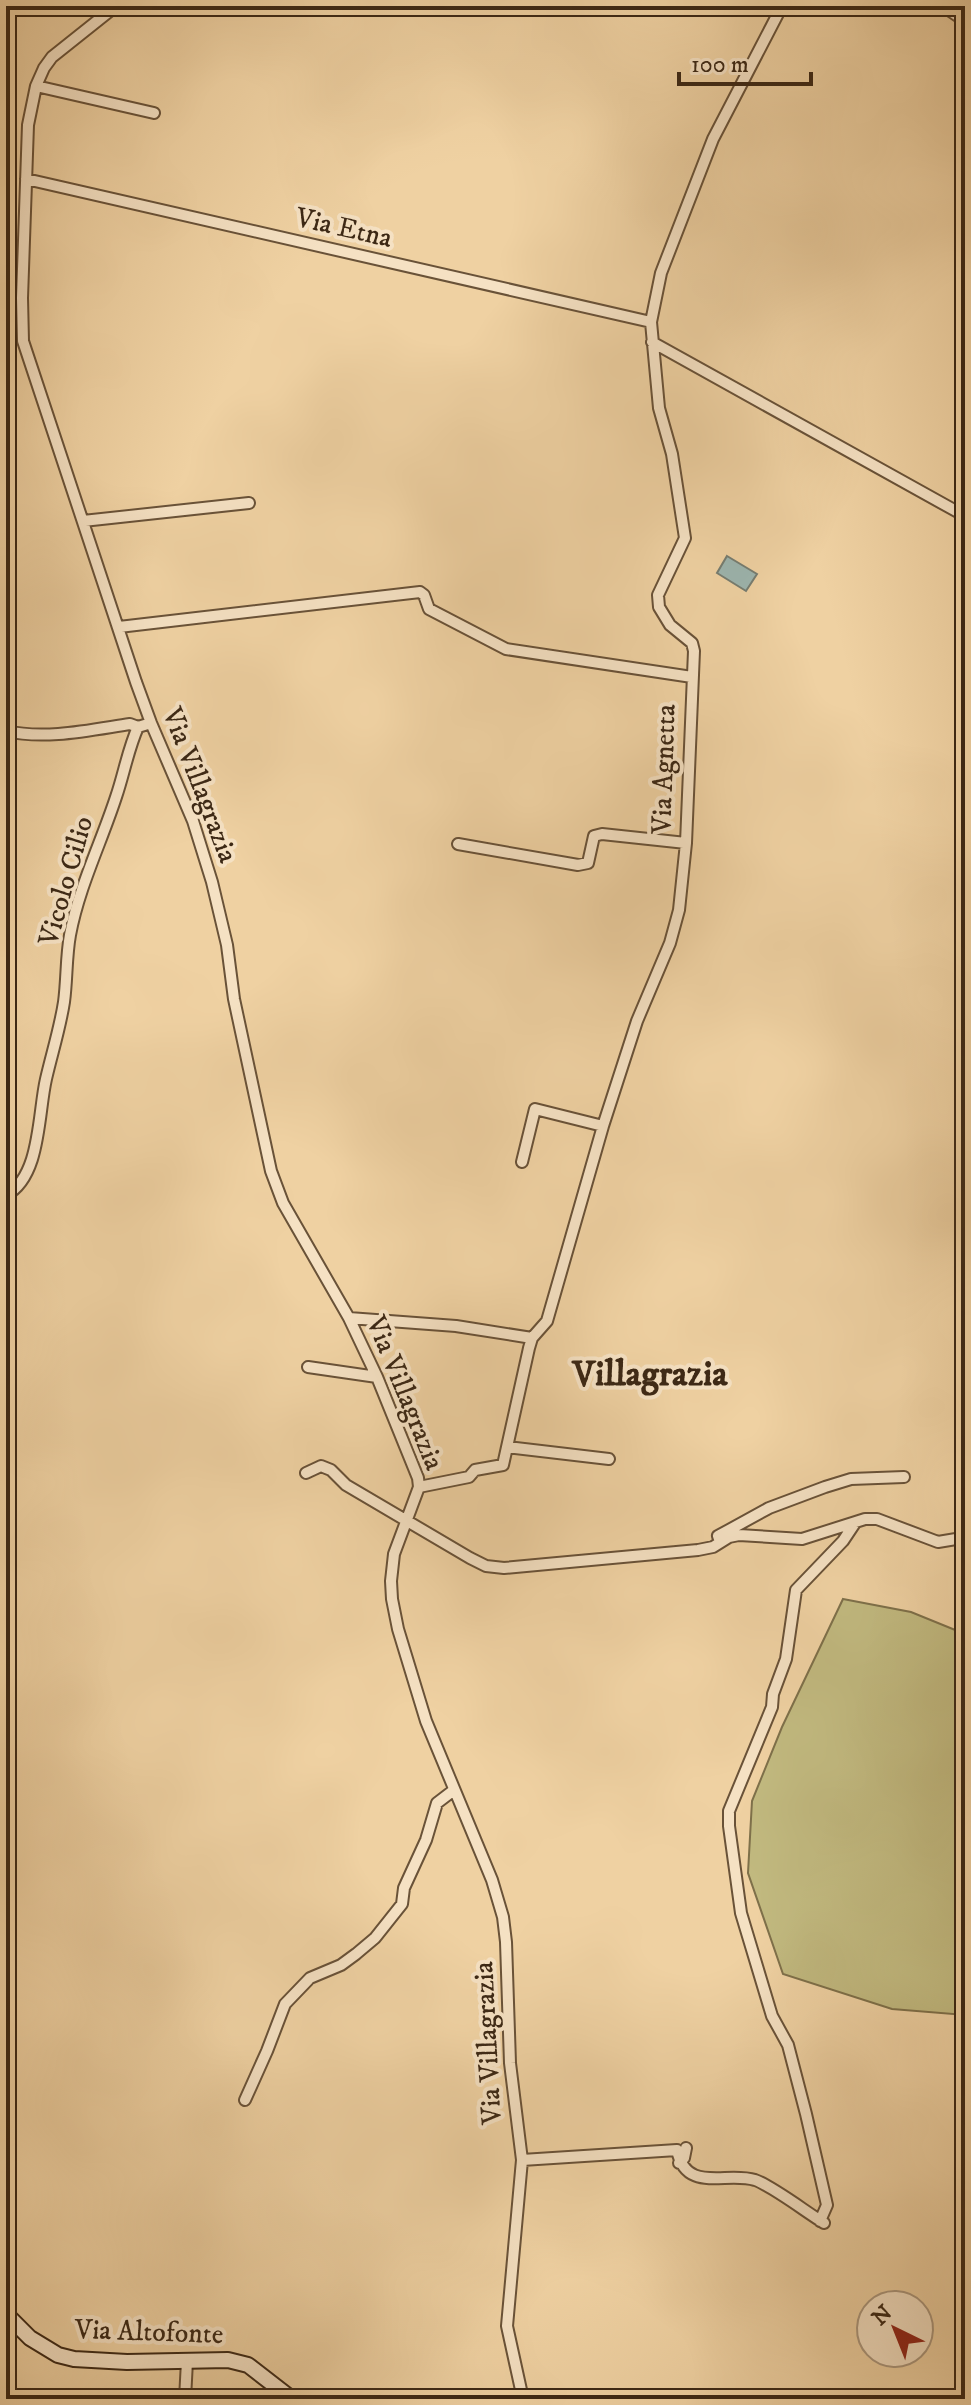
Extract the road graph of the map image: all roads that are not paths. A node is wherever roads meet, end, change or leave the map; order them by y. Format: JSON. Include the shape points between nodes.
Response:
{"nodes":[{"id":1,"x":116,"y":6,"type":"edge"},
{"id":2,"x":782,"y":6,"type":"edge"},
{"id":3,"x":943,"y":6,"type":"edge"},
{"id":4,"x":965,"y":21,"type":"edge"},
{"id":5,"x":36,"y":86,"type":"junction"},
{"id":6,"x":154,"y":113,"type":"dead end"},
{"id":7,"x":26,"y":179,"type":"junction"},
{"id":8,"x":651,"y":322,"type":"junction"},
{"id":9,"x":652,"y":342,"type":"junction"},
{"id":10,"x":249,"y":503,"type":"dead end"},
{"id":11,"x":965,"y":516,"type":"edge"},
{"id":12,"x":83,"y":521,"type":"junction"},
{"id":13,"x":119,"y":627,"type":"junction"},
{"id":14,"x":692,"y":677,"type":"junction"},
{"id":15,"x":151,"y":723,"type":"junction"},
{"id":16,"x":138,"y":727,"type":"junction"},
{"id":17,"x":6,"y":731,"type":"edge"},
{"id":18,"x":686,"y":843,"type":"junction"},
{"id":19,"x":458,"y":844,"type":"dead end"},
{"id":20,"x":603,"y":1126,"type":"junction"},
{"id":21,"x":522,"y":1162,"type":"dead end"},
{"id":22,"x":6,"y":1195,"type":"edge"},
{"id":23,"x":349,"y":1318,"type":"junction"},
{"id":24,"x":532,"y":1338,"type":"junction"},
{"id":25,"x":308,"y":1367,"type":"dead end"},
{"id":26,"x":377,"y":1377,"type":"junction"},
{"id":27,"x":507,"y":1447,"type":"junction"},
{"id":28,"x":609,"y":1459,"type":"dead end"},
{"id":29,"x":306,"y":1473,"type":"dead end"},
{"id":30,"x":904,"y":1477,"type":"dead end"},
{"id":31,"x":419,"y":1487,"type":"junction"},
{"id":32,"x":407,"y":1522,"type":"junction"},
{"id":33,"x":855,"y":1523,"type":"junction"},
{"id":34,"x":965,"y":1542,"type":"edge"},
{"id":35,"x":720,"y":1543,"type":"junction"},
{"id":36,"x":454,"y":1790,"type":"junction"},
{"id":37,"x":245,"y":2100,"type":"dead end"},
{"id":38,"x":686,"y":2148,"type":"dead end"},
{"id":39,"x":522,"y":2160,"type":"junction"},
{"id":40,"x":679,"y":2163,"type":"junction"},
{"id":41,"x":6,"y":2314,"type":"edge"},
{"id":42,"x":187,"y":2361,"type":"junction"},
{"id":43,"x":185,"y":2399,"type":"edge"},
{"id":44,"x":292,"y":2399,"type":"edge"},
{"id":45,"x":523,"y":2399,"type":"edge"}],
"edges":[{"from":1,"to":5,"type":"street","name":"Via Villagrazia","via":[[52,57]]},
{"from":2,"to":8,"type":"street","name":"Via Agnetta","via":[[713,139],[661,273]]},
{"from":3,"to":4,"type":"street"},
{"from":5,"to":6,"type":"street"},
{"from":5,"to":7,"type":"street","name":"Via Villagrazia"},
{"from":7,"to":8,"type":"street","name":"Via Etna"},
{"from":7,"to":12,"type":"street","name":"Via Villagrazia","via":[[23,341]]},
{"from":8,"to":9,"type":"street","name":"Via Agnetta"},
{"from":9,"to":11,"type":"street"},
{"from":9,"to":14,"type":"street","name":"Via Agnetta","via":[[659,408],[685,538],[658,595],[659,607],[670,625],[692,643]]},
{"from":10,"to":12,"type":"street"},
{"from":12,"to":13,"type":"street","name":"Via Villagrazia"},
{"from":13,"to":14,"type":"street","via":[[420,592],[429,609],[506,649]]},
{"from":13,"to":15,"type":"street","name":"Via Villagrazia"},
{"from":14,"to":18,"type":"street","name":"Via Agnetta"},
{"from":15,"to":16,"type":"street"},
{"from":15,"to":23,"type":"street","name":"Via Villagrazia","via":[[193,821],[212,882],[271,1171],[283,1203]]},
{"from":16,"to":17,"type":"street","via":[[64,734]]},
{"from":16,"to":22,"type":"street","name":"Vicolo Cilio","via":[[70,934],[63,1007],[38,1136],[19,1187]]},
{"from":18,"to":19,"type":"street","via":[[602,834],[594,836],[588,863],[578,865]]},
{"from":18,"to":20,"type":"street","name":"Via Agnetta","via":[[675,925]]},
{"from":20,"to":21,"type":"street","via":[[535,1109]]},
{"from":20,"to":24,"type":"street","name":"Via Agnetta","via":[[547,1321]]},
{"from":23,"to":24,"type":"street"},
{"from":23,"to":26,"type":"street","name":"Via Villagrazia"},
{"from":24,"to":27,"type":"street","name":"Via Agnetta"},
{"from":25,"to":26,"type":"street"},
{"from":26,"to":31,"type":"street","name":"Via Villagrazia"},
{"from":27,"to":28,"type":"street"},
{"from":27,"to":31,"type":"street","via":[[499,1467]]},
{"from":29,"to":32,"type":"street","via":[[321,1466],[331,1470]]},
{"from":30,"to":35,"type":"street","via":[[851,1479],[825,1487],[756,1514],[718,1536]]},
{"from":31,"to":32,"type":"street","name":"Via Villagrazia"},
{"from":32,"to":35,"type":"street","via":[[486,1566],[504,1568],[698,1550]]},
{"from":32,"to":36,"type":"street","name":"Via Villagrazia","via":[[392,1566],[392,1599],[426,1721]]},
{"from":33,"to":34,"type":"street","via":[[877,1519],[938,1542]]},
{"from":33,"to":35,"type":"street","via":[[802,1539],[739,1535]]},
{"from":33,"to":40,"type":"street","via":[[796,1590],[786,1659],[772,1707],[729,1811],[741,1913],[772,2016],[788,2045],[827,2205],[822,2222],[756,2180],[696,2177]]},
{"from":36,"to":37,"type":"street","via":[[437,1803],[402,1904],[375,1938],[341,1965],[310,1978],[285,2004]]},
{"from":36,"to":39,"type":"street","name":"Via Villagrazia","via":[[503,1917]]},
{"from":38,"to":40,"type":"street"},
{"from":39,"to":40,"type":"street","via":[[677,2150]]},
{"from":39,"to":45,"type":"street","name":"Via Villagrazia","via":[[507,2326]]},
{"from":41,"to":42,"type":"main road","name":"Via Altofonte","via":[[58,2355]]},
{"from":42,"to":43,"type":"street"},
{"from":42,"to":44,"type":"main road","name":"Via Altofonte","via":[[248,2365]]}]}
